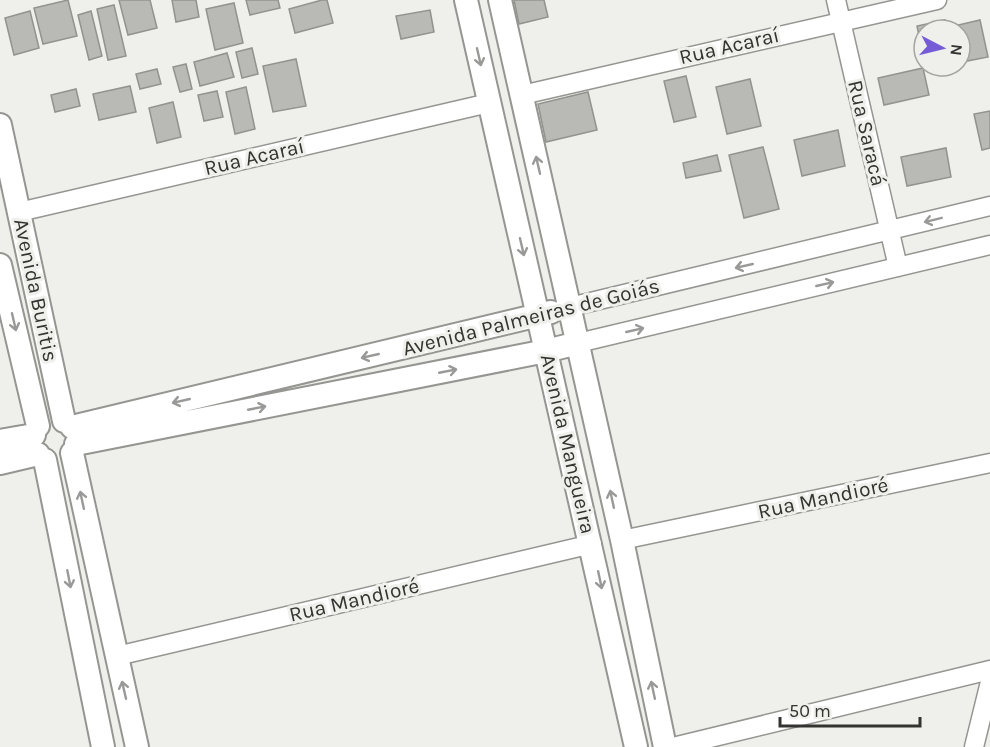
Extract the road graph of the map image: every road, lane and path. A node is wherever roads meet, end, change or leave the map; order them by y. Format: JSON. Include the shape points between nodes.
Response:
{"nodes":[{"id":1,"x":466,"y":0,"type":"edge"},
{"id":2,"x":500,"y":0,"type":"edge"},
{"id":3,"x":836,"y":0,"type":"edge"},
{"id":4,"x":937,"y":0,"type":"edge"},
{"id":5,"x":841,"y":20,"type":"junction"},
{"id":6,"x":522,"y":94,"type":"junction"},
{"id":7,"x":489,"y":103,"type":"junction"},
{"id":8,"x":0,"y":125,"type":"edge"},
{"id":9,"x":990,"y":206,"type":"edge"},
{"id":10,"x":19,"y":212,"type":"junction"},
{"id":11,"x":890,"y":231,"type":"junction"},
{"id":12,"x":990,"y":245,"type":"edge"},
{"id":13,"x":0,"y":265,"type":"edge"},
{"id":14,"x":898,"y":267,"type":"junction"},
{"id":15,"x":570,"y":308,"type":"junction"},
{"id":16,"x":538,"y":316,"type":"junction"},
{"id":17,"x":578,"y":343,"type":"junction"},
{"id":18,"x":546,"y":351,"type":"junction"},
{"id":19,"x":71,"y":436,"type":"junction"},
{"id":20,"x":0,"y":441,"type":"edge"},
{"id":21,"x":39,"y":444,"type":"junction"},
{"id":22,"x":990,"y":462,"type":"edge"},
{"id":23,"x":0,"y":463,"type":"edge"},
{"id":24,"x":621,"y":540,"type":"junction"},
{"id":25,"x":592,"y":544,"type":"junction"},
{"id":26,"x":117,"y":656,"type":"junction"},
{"id":27,"x":990,"y":670,"type":"edge"},
{"id":28,"x":990,"y":682,"type":"edge"},
{"id":29,"x":103,"y":747,"type":"edge"},
{"id":30,"x":137,"y":747,"type":"edge"},
{"id":31,"x":636,"y":747,"type":"edge"},
{"id":32,"x":665,"y":747,"type":"edge"},
{"id":33,"x":673,"y":747,"type":"edge"},
{"id":34,"x":974,"y":747,"type":"edge"}],
"edges":[{"from":1,"to":7,"type":"street","name":"Avenida Mangueira","one_way":true},
{"from":2,"to":6,"type":"street","name":"Avenida Mangueira"},
{"from":3,"to":5,"type":"street","name":"Rua Saracá"},
{"from":4,"to":5,"type":"street","name":"Rua Acaraí"},
{"from":5,"to":6,"type":"street","name":"Rua Acaraí"},
{"from":5,"to":11,"type":"street","name":"Rua Saracá"},
{"from":15,"to":6,"type":"street","name":"Avenida Mangueira","one_way":true},
{"from":7,"to":10,"type":"street","name":"Rua Acaraí"},
{"from":7,"to":16,"type":"street","name":"Avenida Mangueira","one_way":true},
{"from":8,"to":10,"type":"street","name":"Avenida Buritis"},
{"from":9,"to":11,"type":"street","name":"Avenida Palmeiras de Goiás","one_way":true},
{"from":10,"to":19,"type":"street","name":"Avenida Buritis"},
{"from":11,"to":14,"type":"street","name":"Rua Saracá"},
{"from":11,"to":15,"type":"street","name":"Avenida Palmeiras de Goiás","one_way":true},
{"from":12,"to":14,"type":"street","name":"Avenida Palmeiras de Goiás"},
{"from":13,"to":21,"type":"street","name":"Avenida Buritis","one_way":true},
{"from":17,"to":14,"type":"street","name":"Avenida Palmeiras de Goiás","one_way":true},
{"from":15,"to":16,"type":"street","name":"Avenida Palmeiras de Goiás"},
{"from":15,"to":17,"type":"street","name":"Avenida Mangueira"},
{"from":16,"to":18,"type":"street","name":"Avenida Mangueira"},
{"from":16,"to":19,"type":"street","name":"Avenida Palmeiras de Goiás","one_way":true},
{"from":17,"to":18,"type":"street","name":"Avenida Palmeiras de Goiás"},
{"from":24,"to":17,"type":"street","name":"Avenida Mangueira","one_way":true},
{"from":19,"to":18,"type":"street","name":"Avenida Palmeiras de Goiás","one_way":true},
{"from":18,"to":25,"type":"street","name":"Avenida Mangueira"},
{"from":19,"to":21,"type":"street","via":[[50,419]]},
{"from":19,"to":21,"type":"street","via":[[60,461]]},
{"from":26,"to":19,"type":"street","name":"Avenida Buritis","one_way":true},
{"from":20,"to":21,"type":"street"},
{"from":21,"to":23,"type":"street"},
{"from":21,"to":29,"type":"street","name":"Avenida Buritis","one_way":true},
{"from":22,"to":24,"type":"street","name":"Rua Mandioré"},
{"from":32,"to":24,"type":"street","name":"Avenida Mangueira","one_way":true},
{"from":25,"to":26,"type":"street","name":"Rua Mandioré"},
{"from":25,"to":31,"type":"street","name":"Avenida Mangueira","one_way":true},
{"from":30,"to":26,"type":"street","name":"Avenida Buritis","one_way":true},
{"from":27,"to":33,"type":"street"},
{"from":28,"to":34,"type":"street"}]}
